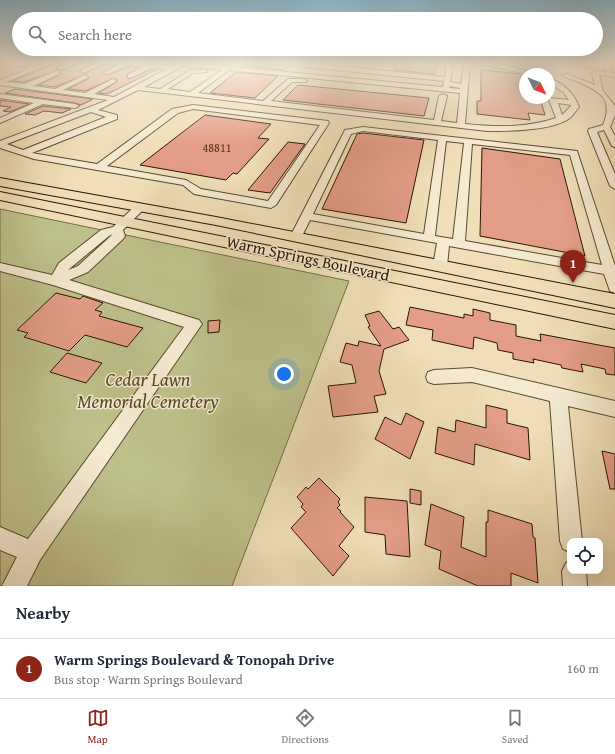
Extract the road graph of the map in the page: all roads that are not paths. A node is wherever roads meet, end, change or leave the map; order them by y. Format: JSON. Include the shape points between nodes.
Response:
{"nodes":[{"id":1,"x":51,"y":90,"type":"edge"},
{"id":2,"x":96,"y":90,"type":"edge"},
{"id":3,"x":133,"y":90,"type":"edge"},
{"id":4,"x":156,"y":90,"type":"edge"},
{"id":5,"x":179,"y":90,"type":"edge"},
{"id":6,"x":195,"y":90,"type":"edge"},
{"id":7,"x":279,"y":90,"type":"edge"},
{"id":8,"x":445,"y":90,"type":"edge"},
{"id":9,"x":457,"y":90,"type":"edge"},
{"id":10,"x":457,"y":90,"type":"edge"},
{"id":11,"x":566,"y":90,"type":"edge"},
{"id":12,"x":55,"y":91,"type":"joint"},
{"id":13,"x":161,"y":91,"type":"joint"},
{"id":14,"x":600,"y":91,"type":"edge"},
{"id":15,"x":463,"y":92,"type":"junction"},
{"id":16,"x":555,"y":92,"type":"edge"},
{"id":17,"x":175,"y":93,"type":"junction"},
{"id":18,"x":190,"y":94,"type":"junction"},
{"id":19,"x":86,"y":95,"type":"junction"},
{"id":20,"x":0,"y":96,"type":"edge"},
{"id":21,"x":9,"y":97,"type":"junction"},
{"id":22,"x":116,"y":99,"type":"junction"},
{"id":23,"x":573,"y":99,"type":"junction"},
{"id":24,"x":0,"y":102,"type":"edge"},
{"id":25,"x":42,"y":102,"type":"junction"},
{"id":26,"x":265,"y":103,"type":"junction"},
{"id":27,"x":75,"y":106,"type":"dead end"},
{"id":28,"x":613,"y":107,"type":"edge"},
{"id":29,"x":90,"y":110,"type":"junction"},
{"id":30,"x":560,"y":119,"type":"junction"},
{"id":31,"x":0,"y":121,"type":"edge"},
{"id":32,"x":461,"y":122,"type":"junction"},
{"id":33,"x":438,"y":123,"type":"junction"},
{"id":34,"x":606,"y":127,"type":"junction"},
{"id":35,"x":442,"y":139,"type":"junction"},
{"id":36,"x":468,"y":142,"type":"junction"},
{"id":37,"x":0,"y":144,"type":"edge"},
{"id":38,"x":615,"y":144,"type":"edge"},
{"id":39,"x":22,"y":153,"type":"junction"},
{"id":40,"x":98,"y":168,"type":"junction"},
{"id":41,"x":4,"y":182,"type":"edge"},
{"id":42,"x":615,"y":186,"type":"edge"},
{"id":43,"x":0,"y":196,"type":"edge"},
{"id":44,"x":140,"y":207,"type":"junction"},
{"id":45,"x":306,"y":216,"type":"junction"},
{"id":46,"x":122,"y":225,"type":"junction"},
{"id":47,"x":296,"y":237,"type":"junction"},
{"id":48,"x":429,"y":238,"type":"junction"},
{"id":49,"x":443,"y":241,"type":"junction"},
{"id":50,"x":459,"y":244,"type":"junction"},
{"id":51,"x":0,"y":266,"type":"edge"},
{"id":52,"x":440,"y":266,"type":"junction"},
{"id":53,"x":610,"y":271,"type":"junction"},
{"id":54,"x":56,"y":281,"type":"junction"},
{"id":55,"x":615,"y":288,"type":"edge"},
{"id":56,"x":615,"y":301,"type":"edge"},
{"id":57,"x":615,"y":322,"type":"edge"},
{"id":58,"x":434,"y":377,"type":"dead end"},
{"id":59,"x":558,"y":395,"type":"junction"},
{"id":60,"x":615,"y":409,"type":"edge"},
{"id":61,"x":0,"y":538,"type":"edge"},
{"id":62,"x":571,"y":538,"type":"edge"},
{"id":63,"x":32,"y":552,"type":"junction"},
{"id":64,"x":574,"y":574,"type":"edge"},
{"id":65,"x":14,"y":586,"type":"edge"},
{"id":66,"x":575,"y":586,"type":"edge"}],
"edges":[{"from":1,"to":12,"type":"street"},
{"from":2,"to":19,"type":"street"},
{"from":3,"to":22,"type":"street"},
{"from":4,"to":13,"type":"street"},
{"from":5,"to":17,"type":"street"},
{"from":6,"to":18,"type":"street"},
{"from":7,"to":26,"type":"street"},
{"from":8,"to":33,"type":"street"},
{"from":9,"to":15,"type":"street"},
{"from":10,"to":15,"type":"street"},
{"from":11,"to":23,"type":"street"},
{"from":12,"to":19,"type":"street"},
{"from":13,"to":17,"type":"street"},
{"from":14,"to":28,"type":"street"},
{"from":15,"to":32,"type":"street"},
{"from":16,"to":23,"type":"street"},
{"from":17,"to":18,"type":"street"},
{"from":18,"to":26,"type":"street"},
{"from":19,"to":22,"type":"street"},
{"from":20,"to":21,"type":"street"},
{"from":21,"to":24,"type":"street"},
{"from":21,"to":25,"type":"street"},
{"from":22,"to":29,"type":"street"},
{"from":23,"to":30,"type":"street","via":[[575,107],[567,116]]},
{"from":23,"to":30,"type":"street","via":[[553,100]]},
{"from":25,"to":27,"type":"street"},
{"from":25,"to":31,"type":"street"},
{"from":26,"to":33,"type":"street"},
{"from":28,"to":34,"type":"street"},
{"from":29,"to":37,"type":"street"},
{"from":29,"to":39,"type":"street","via":[[114,117]]},
{"from":30,"to":32,"type":"street","via":[[532,126]]},
{"from":32,"to":33,"type":"street"},
{"from":34,"to":38,"type":"street"},
{"from":34,"to":42,"type":"street","via":[[592,131]]},
{"from":35,"to":36,"type":"street"},
{"from":35,"to":45,"type":"street","via":[[363,129],[348,132]]},
{"from":35,"to":48,"type":"street"},
{"from":36,"to":50,"type":"street"},
{"from":36,"to":53,"type":"street","via":[[574,153]]},
{"from":37,"to":39,"type":"street"},
{"from":39,"to":40,"type":"street"},
{"from":40,"to":40,"type":"street","via":[[186,183],[198,192],[271,205],[325,123],[192,107],[175,111]]},
{"from":41,"to":44,"type":"main road","name":"Warm Springs Boulevard"},
{"from":43,"to":46,"type":"main road","name":"Warm Springs Boulevard"},
{"from":44,"to":46,"type":"street"},
{"from":44,"to":47,"type":"main road","name":"Warm Springs Boulevard"},
{"from":45,"to":47,"type":"street"},
{"from":45,"to":48,"type":"street"},
{"from":46,"to":54,"type":"street","via":[[119,236],[83,270]]},
{"from":46,"to":57,"type":"main road","name":"Warm Springs Boulevard"},
{"from":47,"to":52,"type":"main road","name":"Warm Springs Boulevard"},
{"from":48,"to":49,"type":"street"},
{"from":49,"to":50,"type":"street"},
{"from":49,"to":52,"type":"street"},
{"from":50,"to":53,"type":"street"},
{"from":51,"to":54,"type":"street"},
{"from":52,"to":56,"type":"main road","name":"Warm Springs Boulevard"},
{"from":53,"to":55,"type":"street"},
{"from":54,"to":63,"type":"street","via":[[194,324]]},
{"from":58,"to":59,"type":"street","via":[[472,375]]},
{"from":59,"to":60,"type":"street"},
{"from":59,"to":62,"type":"street"},
{"from":61,"to":63,"type":"street"},
{"from":63,"to":65,"type":"street"},
{"from":64,"to":66,"type":"street"}]}
